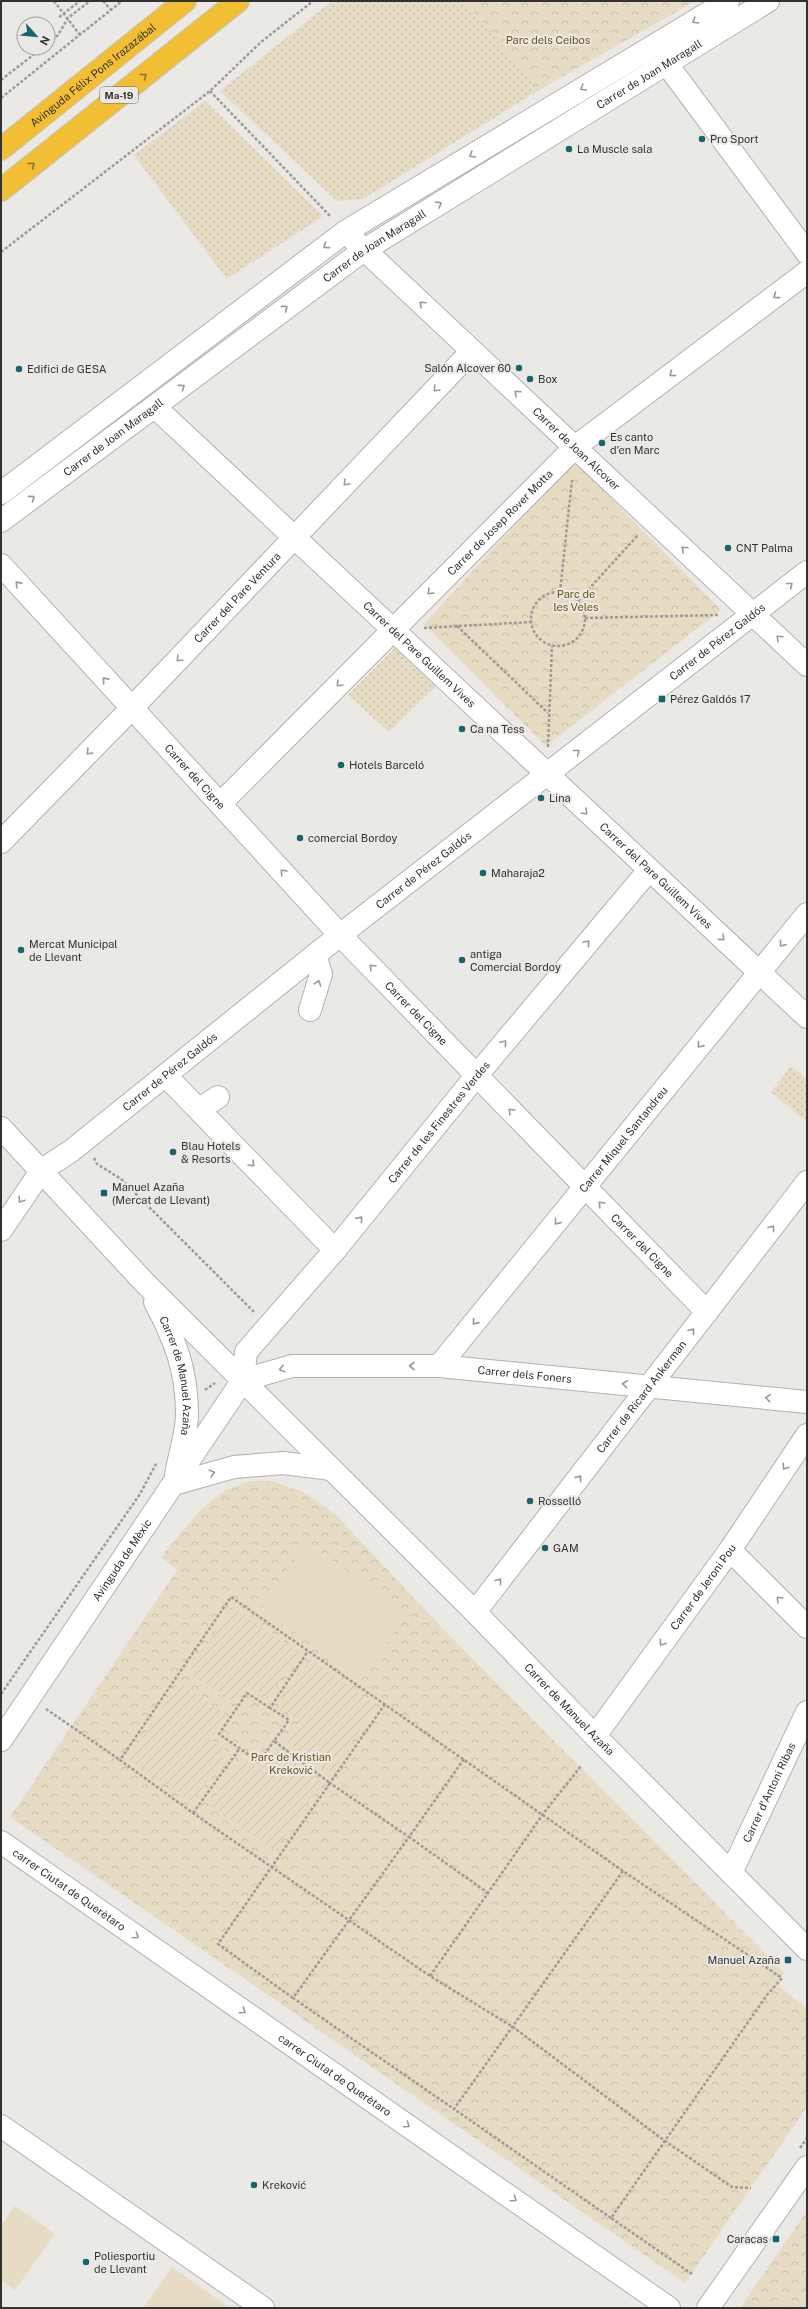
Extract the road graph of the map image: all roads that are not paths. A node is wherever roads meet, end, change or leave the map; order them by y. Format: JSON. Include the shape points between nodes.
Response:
{"nodes":[{"id":1,"x":185,"y":1,"type":"edge"},
{"id":2,"x":238,"y":1,"type":"edge"},
{"id":3,"x":728,"y":1,"type":"edge"},
{"id":4,"x":768,"y":1,"type":"edge"},
{"id":5,"x":666,"y":63,"type":"junction"},
{"id":6,"x":1,"y":149,"type":"edge"},
{"id":7,"x":1,"y":190,"type":"edge"},
{"id":8,"x":345,"y":232,"type":"junction"},
{"id":9,"x":364,"y":250,"type":"junction"},
{"id":10,"x":807,"y":253,"type":"edge"},
{"id":11,"x":807,"y":272,"type":"edge"},
{"id":12,"x":472,"y":351,"type":"junction"},
{"id":13,"x":155,"y":407,"type":"junction"},
{"id":14,"x":575,"y":448,"type":"junction"},
{"id":15,"x":1,"y":493,"type":"edge"},
{"id":16,"x":1,"y":521,"type":"edge"},
{"id":17,"x":294,"y":538,"type":"junction"},
{"id":18,"x":1,"y":566,"type":"edge"},
{"id":19,"x":807,"y":572,"type":"edge"},
{"id":20,"x":753,"y":614,"type":"junction"},
{"id":21,"x":392,"y":630,"type":"junction"},
{"id":22,"x":807,"y":665,"type":"edge"},
{"id":23,"x":131,"y":709,"type":"junction"},
{"id":24,"x":547,"y":776,"type":"junction"},
{"id":25,"x":220,"y":804,"type":"junction"},
{"id":26,"x":1,"y":842,"type":"edge"},
{"id":27,"x":649,"y":870,"type":"junction"},
{"id":28,"x":807,"y":914,"type":"edge"},
{"id":29,"x":340,"y":935,"type":"junction"},
{"id":30,"x":315,"y":955,"type":"junction"},
{"id":31,"x":759,"y":973,"type":"junction"},
{"id":32,"x":310,"y":1010,"type":"dead end"},
{"id":33,"x":807,"y":1017,"type":"edge"},
{"id":34,"x":477,"y":1075,"type":"junction"},
{"id":35,"x":166,"y":1076,"type":"junction"},
{"id":36,"x":218,"y":1097,"type":"dead end"},
{"id":37,"x":200,"y":1109,"type":"junction"},
{"id":38,"x":1,"y":1128,"type":"edge"},
{"id":39,"x":42,"y":1170,"type":"junction"},
{"id":40,"x":807,"y":1182,"type":"edge"},
{"id":41,"x":584,"y":1188,"type":"junction"},
{"id":42,"x":1,"y":1230,"type":"edge"},
{"id":43,"x":335,"y":1250,"type":"junction"},
{"id":44,"x":144,"y":1282,"type":"junction"},
{"id":45,"x":707,"y":1312,"type":"junction"},
{"id":46,"x":439,"y":1366,"type":"junction"},
{"id":47,"x":237,"y":1374,"type":"junction"},
{"id":48,"x":649,"y":1387,"type":"junction"},
{"id":49,"x":807,"y":1402,"type":"edge"},
{"id":50,"x":807,"y":1435,"type":"edge"},
{"id":51,"x":331,"y":1469,"type":"junction"},
{"id":52,"x":174,"y":1484,"type":"junction"},
{"id":53,"x":730,"y":1550,"type":"junction"},
{"id":54,"x":475,"y":1612,"type":"junction"},
{"id":55,"x":807,"y":1627,"type":"edge"},
{"id":56,"x":807,"y":1712,"type":"edge"},
{"id":57,"x":595,"y":1736,"type":"junction"},
{"id":58,"x":1,"y":1740,"type":"edge"},
{"id":59,"x":1,"y":1842,"type":"edge"},
{"id":60,"x":731,"y":1873,"type":"junction"},
{"id":61,"x":807,"y":1949,"type":"edge"},
{"id":62,"x":1,"y":2126,"type":"edge"},
{"id":63,"x":802,"y":2159,"type":"edge"},
{"id":64,"x":263,"y":2308,"type":"edge"},
{"id":65,"x":669,"y":2308,"type":"edge"},
{"id":66,"x":708,"y":2308,"type":"edge"}],
"edges":[{"from":1,"to":6,"type":"highway","name":"Avinguda Félix Pons Irazazábal","number":"Ma-19"},
{"from":7,"to":2,"type":"highway","number":"Ma-19","one_way":true},
{"from":3,"to":8,"type":"street","name":"Carrer de Joan Maragall","one_way":true},
{"from":4,"to":5,"type":"street","name":"Carrer de Joan Maragall"},
{"from":9,"to":5,"type":"street","name":"Carrer de Joan Maragall","one_way":true},
{"from":5,"to":10,"type":"street"},
{"from":8,"to":9,"type":"street","name":"Carrer de Joan Alcover"},
{"from":8,"to":15,"type":"street","name":"Carrer de Joan Maragall","one_way":true},
{"from":12,"to":9,"type":"street","name":"Carrer de Joan Alcover","one_way":true},
{"from":13,"to":9,"type":"street","name":"Carrer de Joan Maragall","one_way":true},
{"from":11,"to":14,"type":"street","name":"Carrer de Josep Rover Motta","one_way":true},
{"from":14,"to":12,"type":"street","name":"Carrer de Joan Alcover","one_way":true},
{"from":12,"to":17,"type":"street","name":"Carrer del Pare Ventura","one_way":true},
{"from":16,"to":13,"type":"street","name":"Carrer de Joan Maragall","one_way":true},
{"from":13,"to":17,"type":"street","name":"Carrer del Pare Guillem Vives"},
{"from":20,"to":14,"type":"street","name":"Carrer de Joan Alcover","one_way":true},
{"from":14,"to":21,"type":"street","name":"Carrer de Josep Rover Motta","one_way":true},
{"from":17,"to":21,"type":"street","name":"Carrer del Pare Guillem Vives"},
{"from":17,"to":23,"type":"street","name":"Carrer del Pare Ventura","one_way":true},
{"from":23,"to":18,"type":"street","name":"Carrer del Cigne","one_way":true},
{"from":20,"to":19,"type":"street","name":"Carrer de Pérez Galdós","one_way":true},
{"from":22,"to":20,"type":"street","name":"Carrer de Joan Alcover","one_way":true},
{"from":24,"to":20,"type":"street","name":"Carrer de Pérez Galdós","one_way":true},
{"from":21,"to":24,"type":"street","name":"Carrer del Pare Guillem Vives"},
{"from":21,"to":25,"type":"street","name":"Carrer de Josep Rover Motta","one_way":true},
{"from":23,"to":25,"type":"street","name":"Carrer del Cigne"},
{"from":23,"to":26,"type":"street","name":"Carrer del Pare Ventura","one_way":true},
{"from":24,"to":27,"type":"street","name":"Carrer del Pare Guillem Vives","one_way":true},
{"from":24,"to":29,"type":"street","name":"Carrer de Pérez Galdós"},
{"from":29,"to":25,"type":"street","name":"Carrer del Cigne","one_way":true},
{"from":27,"to":31,"type":"street","name":"Carrer del Pare Guillem Vives","one_way":true},
{"from":34,"to":27,"type":"street","name":"Carrer de les Finestres Verdes","one_way":true},
{"from":28,"to":31,"type":"street","name":"Carrer Miquel Santandreu","one_way":true},
{"from":29,"to":30,"type":"street","name":"Carrer de Pérez Galdós"},
{"from":34,"to":29,"type":"street","name":"Carrer del Cigne","one_way":true},
{"from":32,"to":30,"type":"street","one_way":true,"via":[[321,974]]},
{"from":30,"to":35,"type":"street","name":"Carrer de Pérez Galdós"},
{"from":31,"to":33,"type":"street","name":"Carrer del Pare Guillem Vives"},
{"from":31,"to":41,"type":"street","name":"Carrer Miquel Santandreu","one_way":true},
{"from":41,"to":34,"type":"street","name":"Carrer del Cigne","one_way":true},
{"from":43,"to":34,"type":"street","name":"Carrer de les Finestres Verdes","one_way":true},
{"from":35,"to":37,"type":"street"},
{"from":35,"to":39,"type":"street","name":"Carrer de Pérez Galdós","via":[[71,1151]]},
{"from":36,"to":37,"type":"street"},
{"from":37,"to":43,"type":"street","one_way":true},
{"from":38,"to":39,"type":"street","name":"Carrer de Manuel Azaña"},
{"from":39,"to":42,"type":"street","one_way":true},
{"from":39,"to":44,"type":"street","name":"Carrer de Manuel Azaña"},
{"from":45,"to":40,"type":"street","name":"Carrer de Ricard Ankerman","one_way":true},
{"from":45,"to":41,"type":"street","name":"Carrer del Cigne","one_way":true},
{"from":41,"to":46,"type":"street","name":"Carrer Miquel Santandreu","one_way":true},
{"from":43,"to":47,"type":"street","name":"Carrer de les Finestres Verdes","via":[[246,1352]]},
{"from":44,"to":47,"type":"street","name":"Carrer de Manuel Azaña"},
{"from":44,"to":52,"type":"street","name":"Carrer de Manuel Azaña","via":[[173,1335],[183,1369],[187,1415]]},
{"from":48,"to":45,"type":"street","name":"Carrer de Ricard Ankerman","one_way":true},
{"from":46,"to":47,"type":"street","name":"Carrer dels Foners","one_way":true,"via":[[292,1366]]},
{"from":48,"to":46,"type":"street","name":"Carrer dels Foners","one_way":true},
{"from":47,"to":51,"type":"street","name":"Carrer de Manuel Azaña"},
{"from":47,"to":52,"type":"street","name":"Avinguda de Mèxic"},
{"from":49,"to":48,"type":"street","name":"Carrer dels Foners","one_way":true},
{"from":54,"to":48,"type":"street","name":"Carrer de Ricard Ankerman","one_way":true},
{"from":50,"to":53,"type":"street","name":"Carrer de Jeroni Pou","one_way":true},
{"from":52,"to":51,"type":"street","one_way":true,"via":[[234,1468],[283,1463]]},
{"from":51,"to":54,"type":"street","name":"Carrer de Manuel Azaña"},
{"from":52,"to":58,"type":"street","name":"Avinguda de Mèxic"},
{"from":55,"to":53,"type":"street","one_way":true},
{"from":53,"to":57,"type":"street","name":"Carrer de Jeroni Pou","one_way":true},
{"from":54,"to":57,"type":"street","name":"Carrer de Manuel Azaña"},
{"from":56,"to":60,"type":"street","name":"Carrer d'Antoni Ribas"},
{"from":57,"to":60,"type":"street","name":"Carrer de Manuel Azaña"},
{"from":59,"to":65,"type":"street","name":"carrer Ciutat de Querètaro","one_way":true},
{"from":60,"to":61,"type":"street","name":"Carrer de Manuel Azaña"},
{"from":62,"to":64,"type":"street"},
{"from":63,"to":66,"type":"street"}]}
